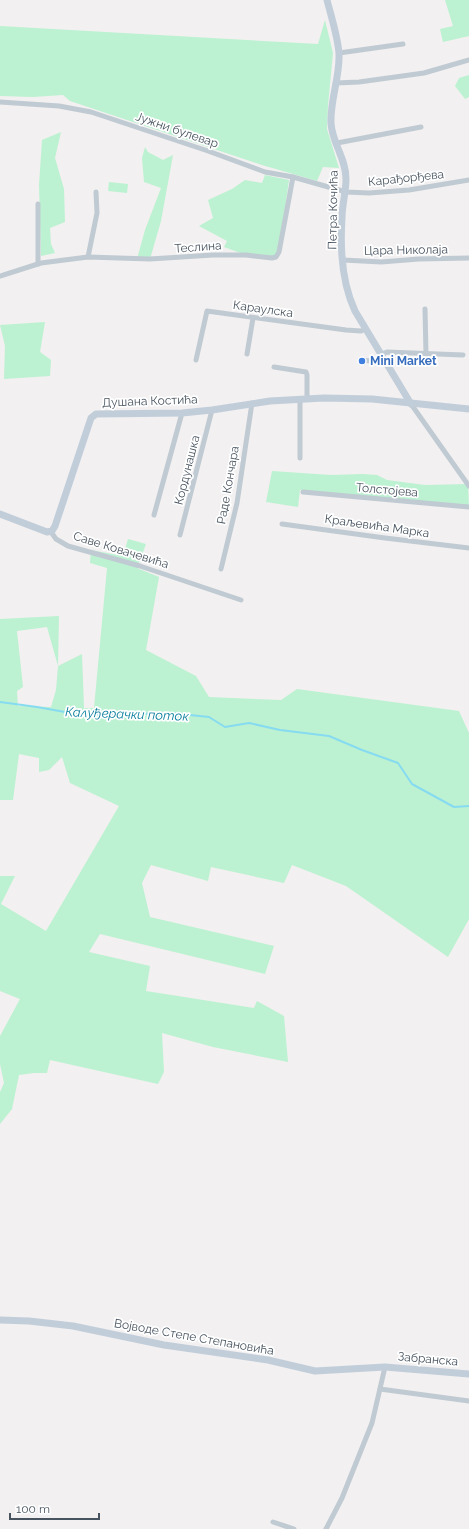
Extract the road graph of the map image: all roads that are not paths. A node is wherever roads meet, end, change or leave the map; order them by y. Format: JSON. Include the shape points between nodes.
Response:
{"nodes":[{"id":1,"x":327,"y":0,"type":"edge"},
{"id":2,"x":403,"y":44,"type":"dead end"},
{"id":3,"x":339,"y":53,"type":"junction"},
{"id":4,"x":469,"y":60,"type":"edge"},
{"id":5,"x":336,"y":83,"type":"junction"},
{"id":6,"x":0,"y":102,"type":"edge"},
{"id":7,"x":421,"y":128,"type":"dead end"},
{"id":8,"x":337,"y":143,"type":"junction"},
{"id":9,"x":293,"y":177,"type":"junction"},
{"id":10,"x":469,"y":180,"type":"edge"},
{"id":11,"x":96,"y":192,"type":"dead end"},
{"id":12,"x":346,"y":192,"type":"junction"},
{"id":13,"x":38,"y":204,"type":"dead end"},
{"id":14,"x":88,"y":257,"type":"junction"},
{"id":15,"x":469,"y":258,"type":"edge"},
{"id":16,"x":343,"y":260,"type":"junction"},
{"id":17,"x":38,"y":264,"type":"junction"},
{"id":18,"x":0,"y":276,"type":"edge"},
{"id":19,"x":425,"y":309,"type":"dead end"},
{"id":20,"x":253,"y":318,"type":"junction"},
{"id":21,"x":366,"y":329,"type":"junction"},
{"id":22,"x":247,"y":354,"type":"dead end"},
{"id":23,"x":382,"y":354,"type":"junction"},
{"id":24,"x":426,"y":354,"type":"junction"},
{"id":25,"x":463,"y":355,"type":"dead end"},
{"id":26,"x":196,"y":360,"type":"dead end"},
{"id":27,"x":361,"y":360,"type":"dead end"},
{"id":28,"x":386,"y":361,"type":"junction"},
{"id":29,"x":274,"y":367,"type":"dead end"},
{"id":30,"x":303,"y":399,"type":"junction"},
{"id":31,"x":252,"y":403,"type":"junction"},
{"id":32,"x":411,"y":404,"type":"junction"},
{"id":33,"x":469,"y":409,"type":"edge"},
{"id":34,"x":212,"y":410,"type":"junction"},
{"id":35,"x":182,"y":413,"type":"junction"},
{"id":36,"x":300,"y":458,"type":"dead end"},
{"id":37,"x":469,"y":486,"type":"edge"},
{"id":38,"x":302,"y":492,"type":"dead end"},
{"id":39,"x":469,"y":507,"type":"edge"},
{"id":40,"x":0,"y":514,"type":"edge"},
{"id":41,"x":154,"y":515,"type":"dead end"},
{"id":42,"x":282,"y":524,"type":"dead end"},
{"id":43,"x":51,"y":532,"type":"junction"},
{"id":44,"x":180,"y":535,"type":"dead end"},
{"id":45,"x":469,"y":548,"type":"edge"},
{"id":46,"x":221,"y":569,"type":"dead end"},
{"id":47,"x":241,"y":600,"type":"dead end"},
{"id":48,"x":0,"y":1320,"type":"edge"},
{"id":49,"x":385,"y":1367,"type":"junction"},
{"id":50,"x":469,"y":1374,"type":"edge"},
{"id":51,"x":380,"y":1389,"type":"junction"},
{"id":52,"x":469,"y":1401,"type":"edge"},
{"id":53,"x":273,"y":1522,"type":"dead end"},
{"id":54,"x":294,"y":1529,"type":"edge"},
{"id":55,"x":326,"y":1529,"type":"edge"}],
"edges":[{"from":1,"to":3,"type":"street","name":"Петра Кочића"},
{"from":2,"to":3,"type":"street"},
{"from":3,"to":5,"type":"street","name":"Петра Кочића"},
{"from":4,"to":5,"type":"street","via":[[424,73]]},
{"from":5,"to":8,"type":"street","name":"Петра Кочића","via":[[331,123]]},
{"from":6,"to":9,"type":"street","name":"Јужни булевар","via":[[59,106],[91,112],[265,172]]},
{"from":7,"to":8,"type":"street"},
{"from":8,"to":12,"type":"street","name":"Петра Кочића","via":[[345,166]]},
{"from":9,"to":12,"type":"street","name":"Јужни булевар"},
{"from":9,"to":14,"type":"street","name":"Теслина","via":[[279,252],[272,258],[246,255],[150,259]]},
{"from":10,"to":12,"type":"street","name":"Карађорђева","via":[[409,190]]},
{"from":11,"to":14,"type":"street","via":[[97,213]]},
{"from":12,"to":16,"type":"street","name":"Петра Кочића","via":[[341,238]]},
{"from":13,"to":17,"type":"street"},
{"from":14,"to":17,"type":"street","name":"Теслина"},
{"from":15,"to":16,"type":"street","name":"Цара Николаја","via":[[381,262]]},
{"from":16,"to":21,"type":"street","name":"Петра Кочића","via":[[349,296]]},
{"from":17,"to":18,"type":"street","name":"Теслина"},
{"from":19,"to":24,"type":"street"},
{"from":20,"to":21,"type":"street","name":"Караулска","via":[[346,330]]},
{"from":20,"to":22,"type":"street"},
{"from":20,"to":26,"type":"street","name":"Караулска","via":[[207,311]]},
{"from":21,"to":23,"type":"street","name":"Петра Кочића"},
{"from":23,"to":24,"type":"street"},
{"from":23,"to":28,"type":"street","name":"Петра Кочића"},
{"from":24,"to":25,"type":"street"},
{"from":27,"to":28,"type":"street"},
{"from":28,"to":32,"type":"street","name":"Петра Кочића"},
{"from":29,"to":30,"type":"street","via":[[306,372]]},
{"from":30,"to":31,"type":"street","name":"Душана Костића"},
{"from":30,"to":32,"type":"street","name":"Душана Костића","via":[[372,399]]},
{"from":30,"to":36,"type":"street"},
{"from":31,"to":34,"type":"street","name":"Душана Костића"},
{"from":31,"to":46,"type":"street","name":"Раде Кончара","via":[[237,503]]},
{"from":32,"to":33,"type":"street","name":"Душана Костића"},
{"from":32,"to":37,"type":"street","name":"Петра Кочића"},
{"from":34,"to":35,"type":"street","name":"Душана Костића"},
{"from":34,"to":44,"type":"street","name":"Кордунашка"},
{"from":35,"to":41,"type":"street"},
{"from":35,"to":43,"type":"street","name":"Душана Костића","via":[[96,414],[91,418],[56,526]]},
{"from":38,"to":39,"type":"street","name":"Толстојева"},
{"from":40,"to":43,"type":"street","name":"Саве Ковачевића"},
{"from":42,"to":45,"type":"street","name":"Краљевића Марка"},
{"from":43,"to":47,"type":"street","name":"Саве Ковачевића","via":[[56,539],[68,546],[140,566]]},
{"from":48,"to":49,"type":"street","name":"Војводе Степе Степановића","via":[[37,1321],[73,1326],[164,1345],[268,1360],[315,1372]]},
{"from":49,"to":50,"type":"street","name":"Забранска"},
{"from":49,"to":51,"type":"street"},
{"from":51,"to":52,"type":"street"},
{"from":51,"to":55,"type":"street","via":[[368,1434],[342,1498]]},
{"from":53,"to":54,"type":"street"}]}
